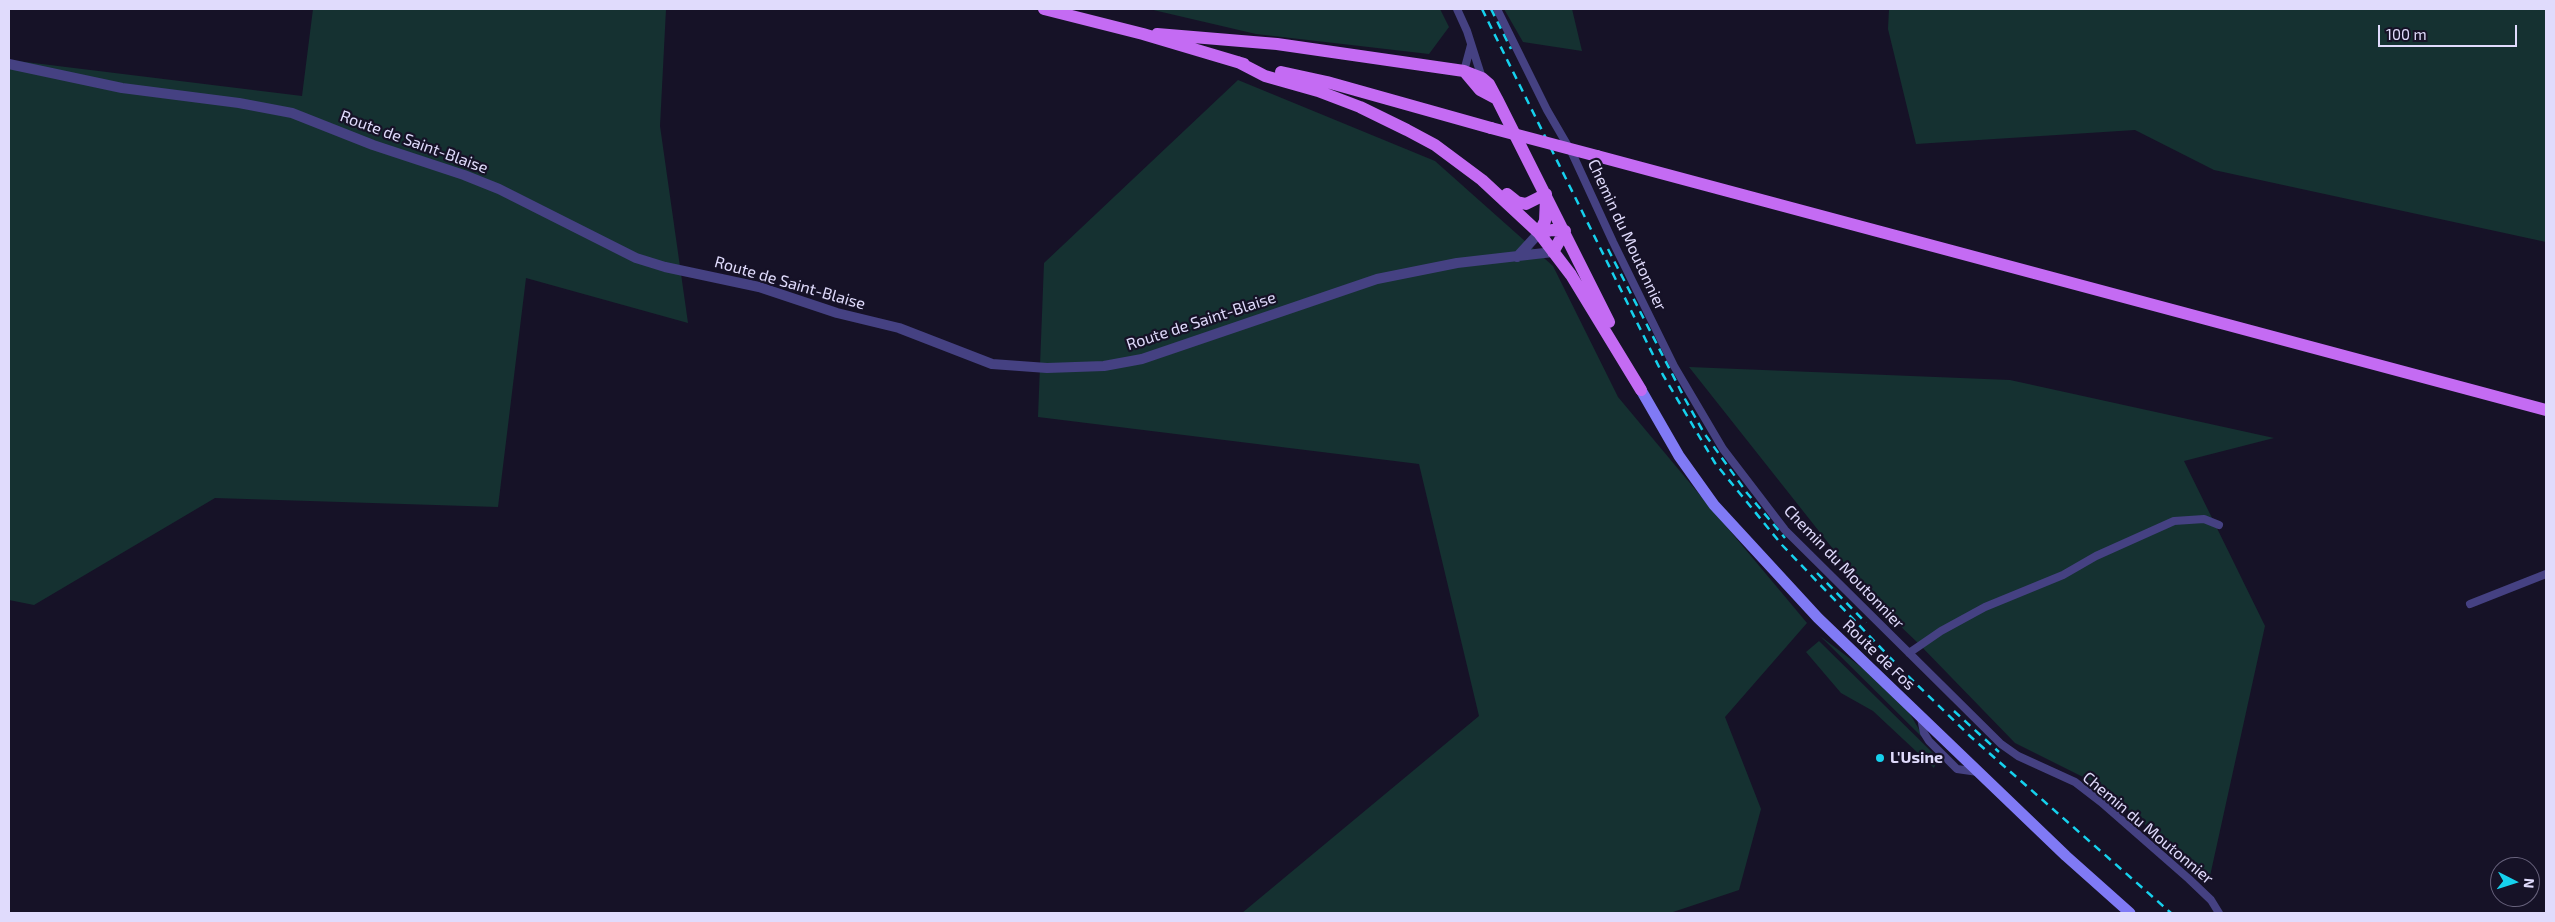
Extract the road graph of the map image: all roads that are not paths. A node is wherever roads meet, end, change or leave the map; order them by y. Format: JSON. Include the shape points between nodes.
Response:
{"nodes":[{"id":1,"x":1044,"y":9,"type":"edge"},
{"id":2,"x":1457,"y":9,"type":"edge"},
{"id":3,"x":1496,"y":9,"type":"edge"},
{"id":4,"x":1143,"y":34,"type":"junction"},
{"id":5,"x":1471,"y":44,"type":"junction"},
{"id":6,"x":1238,"y":62,"type":"junction"},
{"id":7,"x":9,"y":64,"type":"edge"},
{"id":8,"x":1464,"y":71,"type":"junction"},
{"id":9,"x":1482,"y":78,"type":"junction"},
{"id":10,"x":1498,"y":99,"type":"junction"},
{"id":11,"x":1445,"y":152,"type":"junction"},
{"id":12,"x":1546,"y":194,"type":"junction"},
{"id":13,"x":1565,"y":231,"type":"junction"},
{"id":14,"x":1539,"y":233,"type":"junction"},
{"id":15,"x":1553,"y":252,"type":"junction"},
{"id":16,"x":1517,"y":257,"type":"junction"},
{"id":17,"x":1641,"y":390,"type":"junction"},
{"id":18,"x":2546,"y":410,"type":"edge"},
{"id":19,"x":2219,"y":525,"type":"dead end"},
{"id":20,"x":2546,"y":574,"type":"edge"},
{"id":21,"x":2470,"y":604,"type":"dead end"},
{"id":22,"x":1909,"y":653,"type":"junction"},
{"id":23,"x":2130,"y":913,"type":"edge"},
{"id":24,"x":2219,"y":913,"type":"edge"}],
"edges":[{"from":1,"to":4,"type":"main road"},
{"from":2,"to":5,"type":"street"},
{"from":3,"to":22,"type":"street","name":"Chemin du Moutonnier","via":[[1572,153],[1674,366],[1723,449],[1785,530]]},
{"from":4,"to":6,"type":"main road"},
{"from":4,"to":8,"type":"main road","via":[[1170,33],[1277,44]]},
{"from":5,"to":8,"type":"street"},
{"from":5,"to":9,"type":"street"},
{"from":6,"to":11,"type":"main road","via":[[1265,76],[1318,90],[1360,107]]},
{"from":6,"to":18,"type":"main road","bridge":true,"via":[[1326,82]]},
{"from":7,"to":16,"type":"street","name":"Route de Saint-Blaise","via":[[122,88],[292,113],[372,145],[464,174],[636,258],[665,268],[759,287],[837,313],[899,328],[992,364],[1047,368],[1104,366],[1142,359],[1377,279],[1457,263]]},
{"from":8,"to":9,"type":"main road"},
{"from":8,"to":10,"type":"main road","via":[[1480,90]]},
{"from":9,"to":10,"type":"main road"},
{"from":10,"to":12,"type":"main road"},
{"from":11,"to":12,"type":"main road","via":[[1468,162],[1518,202],[1532,203]]},
{"from":11,"to":14,"type":"main road","via":[[1482,180]]},
{"from":12,"to":13,"type":"main road"},
{"from":12,"to":14,"type":"main road","via":[[1545,221]]},
{"from":13,"to":14,"type":"main road"},
{"from":13,"to":15,"type":"main road"},
{"from":13,"to":17,"type":"main road"},
{"from":14,"to":15,"type":"main road"},
{"from":14,"to":16,"type":"street"},
{"from":15,"to":16,"type":"street","name":"Route de Saint-Blaise"},
{"from":15,"to":17,"type":"main road"},
{"from":17,"to":23,"type":"main road","name":"Route de Fos","via":[[1679,456],[1714,505],[1821,622]]},
{"from":19,"to":22,"type":"street","via":[[2204,519],[2174,521],[2096,556],[2063,575],[1985,607]]},
{"from":20,"to":21,"type":"street"},
{"from":22,"to":24,"type":"street","name":"Chemin du Moutonnier","via":[[2001,744],[2018,756],[2075,782],[2101,802],[2190,879]]}]}
